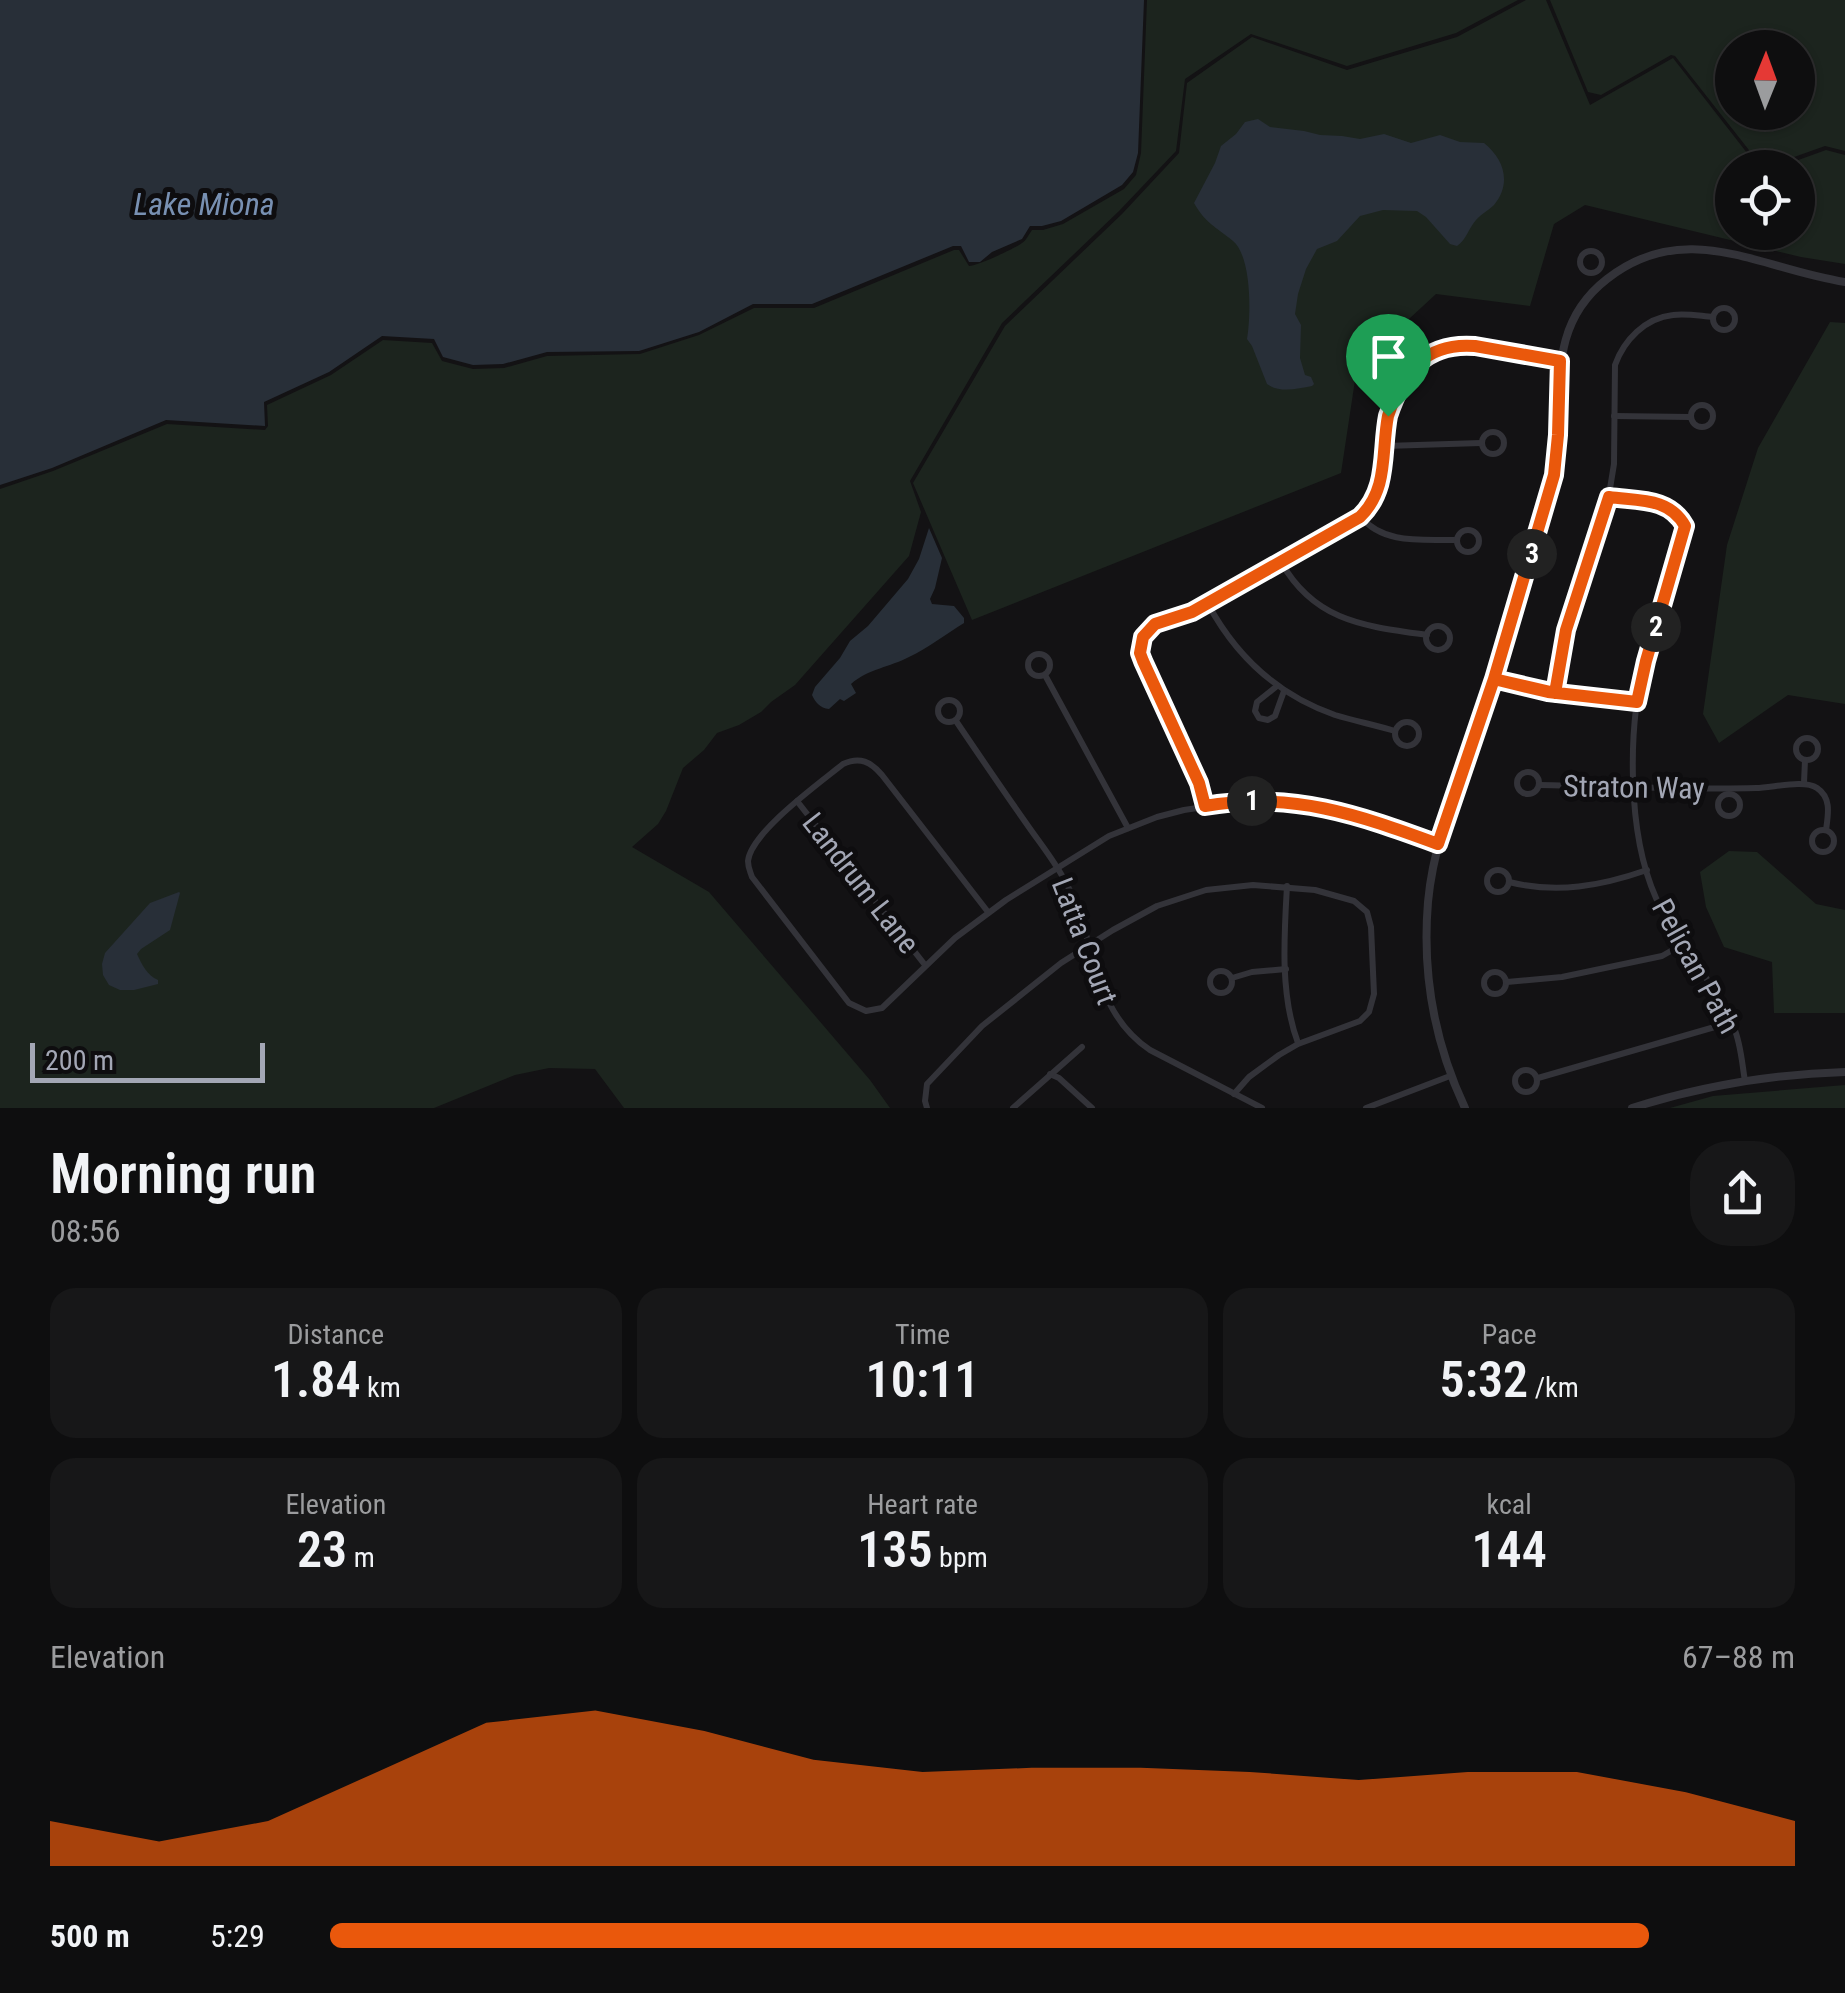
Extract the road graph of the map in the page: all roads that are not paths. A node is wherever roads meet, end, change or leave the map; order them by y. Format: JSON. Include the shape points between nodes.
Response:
{"nodes":[{"id":1,"x":1598,"y":272,"type":"dead end"},
{"id":2,"x":1604,"y":280,"type":"junction"},
{"id":3,"x":1845,"y":282,"type":"edge"},
{"id":4,"x":1713,"y":318,"type":"dead end"},
{"id":5,"x":1560,"y":361,"type":"junction"},
{"id":6,"x":1614,"y":416,"type":"junction"},
{"id":7,"x":1690,"y":417,"type":"dead end"},
{"id":8,"x":1481,"y":443,"type":"dead end"},
{"id":9,"x":1384,"y":446,"type":"junction"},
{"id":10,"x":1609,"y":497,"type":"junction"},
{"id":11,"x":1360,"y":517,"type":"junction"},
{"id":12,"x":1457,"y":540,"type":"dead end"},
{"id":13,"x":1281,"y":562,"type":"junction"},
{"id":14,"x":1208,"y":604,"type":"junction"},
{"id":15,"x":1427,"y":635,"type":"dead end"},
{"id":16,"x":1044,"y":675,"type":"dead end"},
{"id":17,"x":1494,"y":679,"type":"junction"},
{"id":18,"x":1280,"y":689,"type":"junction"},
{"id":19,"x":1555,"y":693,"type":"junction"},
{"id":20,"x":1637,"y":702,"type":"junction"},
{"id":21,"x":956,"y":721,"type":"dead end"},
{"id":22,"x":1396,"y":732,"type":"dead end"},
{"id":23,"x":1804,"y":760,"type":"dead end"},
{"id":24,"x":1804,"y":783,"type":"junction"},
{"id":25,"x":1540,"y":785,"type":"dead end"},
{"id":26,"x":1634,"y":787,"type":"junction"},
{"id":27,"x":797,"y":801,"type":"junction"},
{"id":28,"x":1205,"y":806,"type":"junction"},
{"id":29,"x":1128,"y":828,"type":"junction"},
{"id":30,"x":1826,"y":830,"type":"dead end"},
{"id":31,"x":1438,"y":844,"type":"junction"},
{"id":32,"x":1057,"y":868,"type":"junction"},
{"id":33,"x":1647,"y":870,"type":"junction"},
{"id":34,"x":1509,"y":882,"type":"dead end"},
{"id":35,"x":1287,"y":886,"type":"junction"},
{"id":36,"x":988,"y":912,"type":"junction"},
{"id":37,"x":1090,"y":944,"type":"junction"},
{"id":38,"x":1683,"y":944,"type":"junction"},
{"id":39,"x":925,"y":965,"type":"junction"},
{"id":40,"x":1286,"y":969,"type":"junction"},
{"id":41,"x":1232,"y":978,"type":"dead end"},
{"id":42,"x":1506,"y":982,"type":"dead end"},
{"id":43,"x":1732,"y":1022,"type":"junction"},
{"id":44,"x":1298,"y":1044,"type":"junction"},
{"id":45,"x":1082,"y":1047,"type":"dead end"},
{"id":46,"x":1845,"y":1072,"type":"edge"},
{"id":47,"x":1049,"y":1074,"type":"junction"},
{"id":48,"x":1450,"y":1076,"type":"junction"},
{"id":49,"x":1538,"y":1078,"type":"dead end"},
{"id":50,"x":1745,"y":1080,"type":"junction"},
{"id":51,"x":1234,"y":1094,"type":"junction"},
{"id":52,"x":927,"y":1108,"type":"edge"},
{"id":53,"x":1013,"y":1108,"type":"edge"},
{"id":54,"x":1092,"y":1108,"type":"edge"},
{"id":55,"x":1262,"y":1108,"type":"edge"},
{"id":56,"x":1366,"y":1108,"type":"edge"},
{"id":57,"x":1465,"y":1108,"type":"edge"},
{"id":58,"x":1632,"y":1108,"type":"edge"}],
"edges":[{"from":1,"to":2,"type":"street"},
{"from":2,"to":3,"type":"street","via":[[1648,255],[1684,248],[1716,249]]},
{"from":2,"to":5,"type":"street","via":[[1574,319]]},
{"from":4,"to":6,"type":"street","via":[[1670,315],[1627,341],[1615,365]]},
{"from":5,"to":9,"type":"street","via":[[1464,345],[1440,349],[1402,382]]},
{"from":5,"to":17,"type":"street","via":[[1554,475]]},
{"from":6,"to":7,"type":"street"},
{"from":6,"to":10,"type":"street"},
{"from":8,"to":9,"type":"street"},
{"from":9,"to":11,"type":"street","via":[[1380,488]]},
{"from":10,"to":19,"type":"street","via":[[1566,630]]},
{"from":10,"to":20,"type":"street","name":"Pelican Path","via":[[1666,505],[1685,526]]},
{"from":11,"to":12,"type":"street","via":[[1390,537]]},
{"from":11,"to":13,"type":"street"},
{"from":13,"to":14,"type":"street"},
{"from":13,"to":15,"type":"street","via":[[1308,598],[1337,616]]},
{"from":14,"to":18,"type":"street","via":[[1231,641]]},
{"from":14,"to":28,"type":"street","via":[[1155,624],[1140,653]]},
{"from":16,"to":29,"type":"street"},
{"from":17,"to":19,"type":"street"},
{"from":17,"to":31,"type":"street"},
{"from":18,"to":18,"type":"street","via":[[1276,716],[1259,718],[1257,702]]},
{"from":18,"to":22,"type":"street"},
{"from":19,"to":20,"type":"street"},
{"from":20,"to":26,"type":"street","name":"Pelican Path"},
{"from":21,"to":32,"type":"street","name":"Latta Court"},
{"from":23,"to":24,"type":"street"},
{"from":24,"to":26,"type":"street","name":"Straton Way","via":[[1729,791]]},
{"from":24,"to":30,"type":"street","via":[[1827,801]]},
{"from":25,"to":26,"type":"street","name":"Straton Way"},
{"from":26,"to":33,"type":"street","name":"Pelican Path"},
{"from":27,"to":36,"type":"street","via":[[844,764],[871,763]]},
{"from":27,"to":39,"type":"street","name":"Landrum Lane"},
{"from":27,"to":39,"type":"street","via":[[755,846],[749,870],[849,1003],[875,1011]]},
{"from":28,"to":29,"type":"street"},
{"from":28,"to":31,"type":"street","via":[[1304,804],[1355,814]]},
{"from":29,"to":32,"type":"street"},
{"from":31,"to":48,"type":"street","via":[[1426,948]]},
{"from":32,"to":36,"type":"street"},
{"from":32,"to":37,"type":"street","name":"Latta Court"},
{"from":33,"to":34,"type":"street","via":[[1588,887]]},
{"from":33,"to":38,"type":"street","name":"Pelican Path"},
{"from":35,"to":37,"type":"street","via":[[1188,895]]},
{"from":35,"to":40,"type":"street"},
{"from":35,"to":44,"type":"street","via":[[1354,902],[1367,912],[1371,928],[1369,1012]]},
{"from":36,"to":39,"type":"street"},
{"from":37,"to":51,"type":"street","name":"Latta Court","via":[[1108,1004],[1130,1034]]},
{"from":37,"to":52,"type":"street","via":[[1008,1003],[956,1052],[927,1084]]},
{"from":38,"to":42,"type":"street","via":[[1662,956]]},
{"from":38,"to":43,"type":"street","name":"Pelican Path"},
{"from":40,"to":41,"type":"street"},
{"from":40,"to":44,"type":"street"},
{"from":43,"to":49,"type":"street"},
{"from":43,"to":50,"type":"street","name":"Pelican Path"},
{"from":44,"to":51,"type":"street","via":[[1264,1064]]},
{"from":45,"to":47,"type":"street"},
{"from":46,"to":50,"type":"street"},
{"from":47,"to":53,"type":"street"},
{"from":47,"to":54,"type":"street"},
{"from":48,"to":56,"type":"street"},
{"from":48,"to":57,"type":"street"},
{"from":50,"to":58,"type":"street"},
{"from":51,"to":55,"type":"street","name":"Latta Court"}]}
